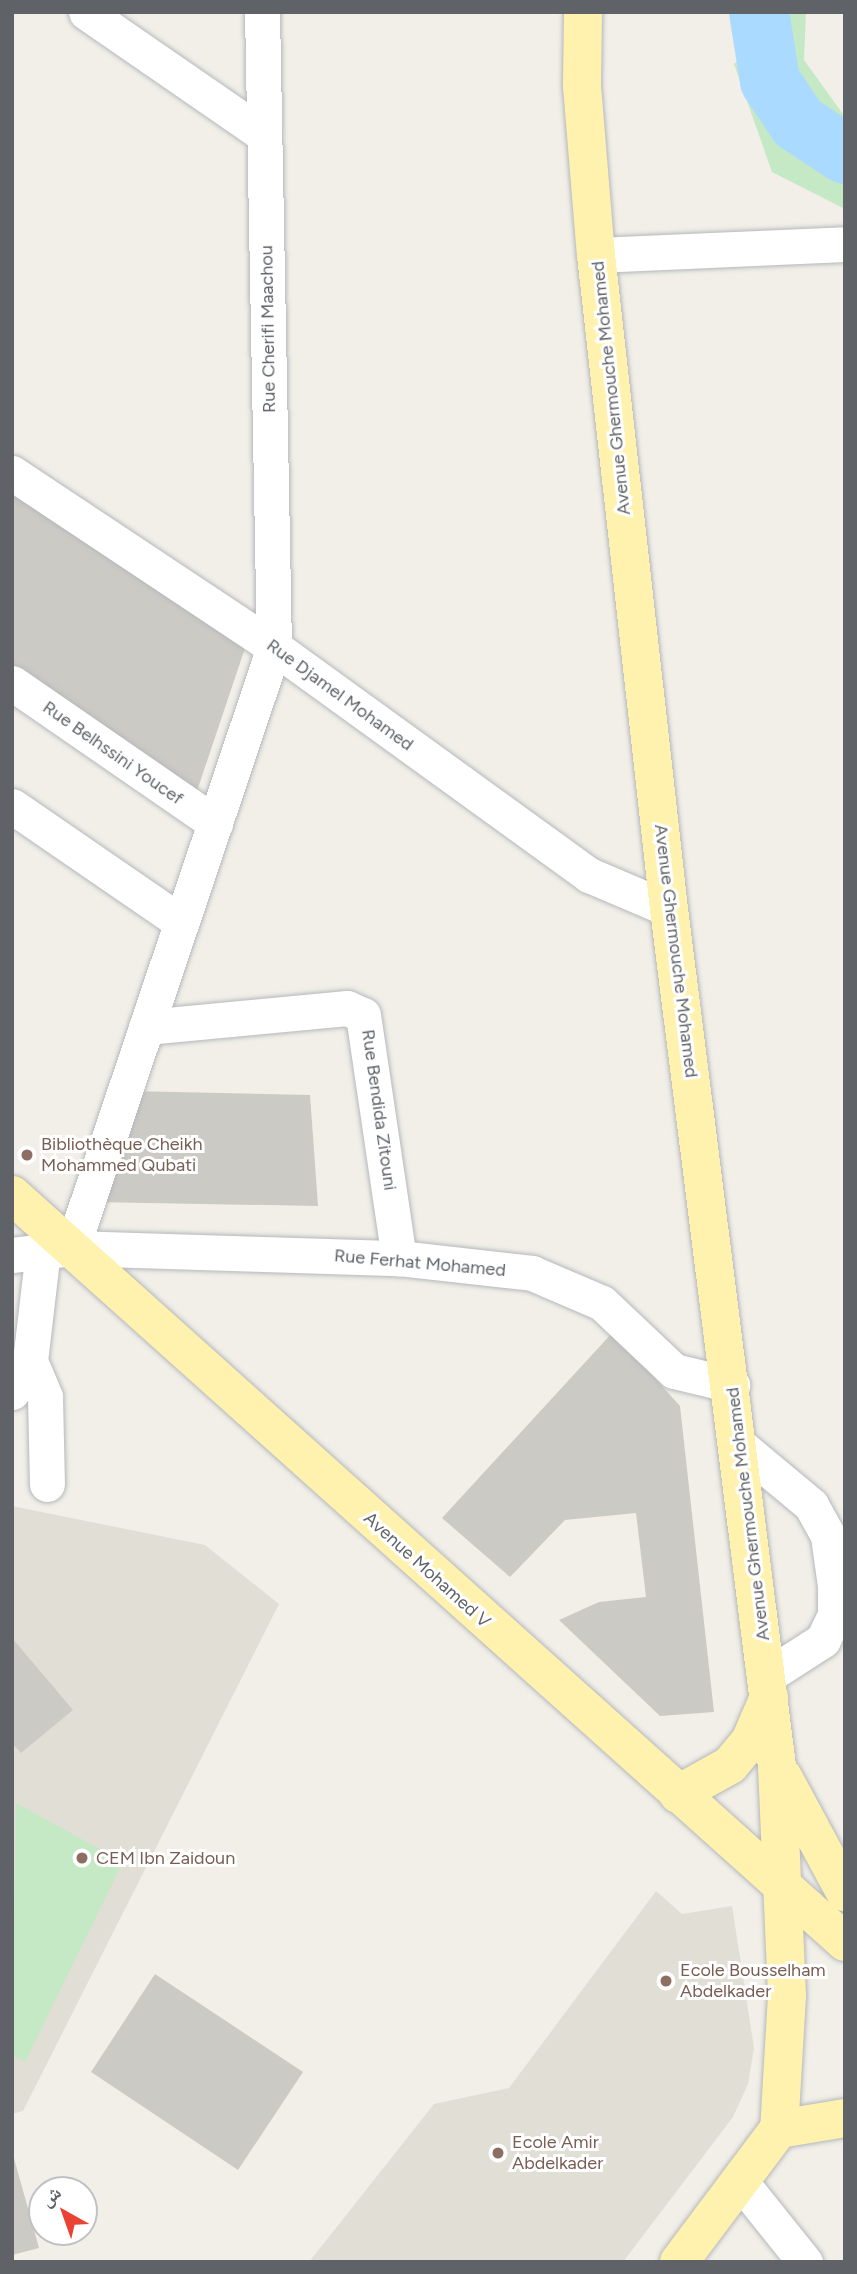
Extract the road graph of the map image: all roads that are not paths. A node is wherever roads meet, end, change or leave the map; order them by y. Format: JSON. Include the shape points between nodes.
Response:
{"nodes":[{"id":1,"x":86,"y":12,"type":"edge"},
{"id":2,"x":262,"y":12,"type":"edge"},
{"id":3,"x":583,"y":12,"type":"edge"},
{"id":4,"x":264,"y":135,"type":"junction"},
{"id":5,"x":845,"y":244,"type":"edge"},
{"id":6,"x":596,"y":255,"type":"junction"},
{"id":7,"x":12,"y":473,"type":"edge"},
{"id":8,"x":274,"y":647,"type":"junction"},
{"id":9,"x":12,"y":683,"type":"edge"},
{"id":10,"x":12,"y":806,"type":"edge"},
{"id":11,"x":215,"y":823,"type":"junction"},
{"id":12,"x":669,"y":909,"type":"junction"},
{"id":13,"x":181,"y":922,"type":"junction"},
{"id":14,"x":146,"y":1027,"type":"junction"},
{"id":15,"x":12,"y":1195,"type":"edge"},
{"id":16,"x":42,"y":1251,"type":"edge"},
{"id":17,"x":399,"y":1258,"type":"junction"},
{"id":18,"x":30,"y":1361,"type":"junction"},
{"id":19,"x":732,"y":1385,"type":"junction"},
{"id":20,"x":12,"y":1392,"type":"edge"},
{"id":21,"x":739,"y":1445,"type":"junction"},
{"id":22,"x":47,"y":1484,"type":"dead end"},
{"id":23,"x":768,"y":1686,"type":"junction"},
{"id":24,"x":777,"y":1766,"type":"junction"},
{"id":25,"x":678,"y":1794,"type":"junction"},
{"id":26,"x":785,"y":1889,"type":"junction"},
{"id":27,"x":845,"y":1892,"type":"edge"},
{"id":28,"x":845,"y":1942,"type":"edge"},
{"id":29,"x":845,"y":2118,"type":"edge"},
{"id":30,"x":779,"y":2129,"type":"junction"},
{"id":31,"x":740,"y":2181,"type":"junction"},
{"id":32,"x":679,"y":2262,"type":"edge"},
{"id":33,"x":805,"y":2262,"type":"edge"}],
"edges":[{"from":1,"to":4,"type":"street"},
{"from":2,"to":4,"type":"street","name":"Rue Cherifi Maachou"},
{"from":3,"to":6,"type":"main road","name":"Avenue Ghermouche Mohamed","via":[[582,86]]},
{"from":4,"to":8,"type":"street","name":"Rue Cherifi Maachou"},
{"from":5,"to":6,"type":"street"},
{"from":6,"to":12,"type":"main road","name":"Avenue Ghermouche Mohamed"},
{"from":7,"to":8,"type":"street","name":"Rue Djamel Mohamed"},
{"from":8,"to":11,"type":"street"},
{"from":8,"to":12,"type":"street","name":"Rue Djamel Mohamed","via":[[589,875]]},
{"from":9,"to":11,"type":"street","name":"Rue Belhssini Youcef"},
{"from":10,"to":13,"type":"street"},
{"from":11,"to":13,"type":"street"},
{"from":12,"to":19,"type":"main road","name":"Avenue Ghermouche Mohamed"},
{"from":13,"to":14,"type":"street"},
{"from":14,"to":16,"type":"street"},
{"from":14,"to":17,"type":"street","name":"Rue Bendida Zitouni","via":[[347,1008],[363,1015]]},
{"from":15,"to":16,"type":"main road","name":"Avenue Mohamed V"},
{"from":16,"to":17,"type":"street","name":"Rue Ferhat Mohamed"},
{"from":16,"to":18,"type":"street"},
{"from":16,"to":25,"type":"main road","name":"Avenue Mohamed V"},
{"from":17,"to":19,"type":"street","name":"Rue Ferhat Mohamed","via":[[532,1273],[575,1287],[674,1371]]},
{"from":18,"to":20,"type":"street"},
{"from":18,"to":22,"type":"street","via":[[45,1397]]},
{"from":19,"to":21,"type":"main road","name":"Avenue Ghermouche Mohamed"},
{"from":21,"to":23,"type":"main road","name":"Avenue Ghermouche Mohamed"},
{"from":21,"to":23,"type":"street","via":[[811,1505],[828,1536],[835,1587],[835,1615],[823,1640]]},
{"from":23,"to":24,"type":"main road","name":"Avenue Ghermouche Mohamed"},
{"from":23,"to":25,"type":"main road","via":[[750,1741],[730,1765]]},
{"from":24,"to":26,"type":"main road","name":"Avenue Ghermouche Mohamed"},
{"from":24,"to":27,"type":"main road"},
{"from":25,"to":26,"type":"main road","name":"Avenue Mohamed V"},
{"from":26,"to":28,"type":"main road","name":"Avenue Mohamed V"},
{"from":26,"to":30,"type":"main road","name":"Avenue Ghermouche Mohamed","via":[[787,2020]]},
{"from":29,"to":30,"type":"main road"},
{"from":30,"to":31,"type":"main road"},
{"from":31,"to":32,"type":"main road"},
{"from":31,"to":33,"type":"street"}]}
